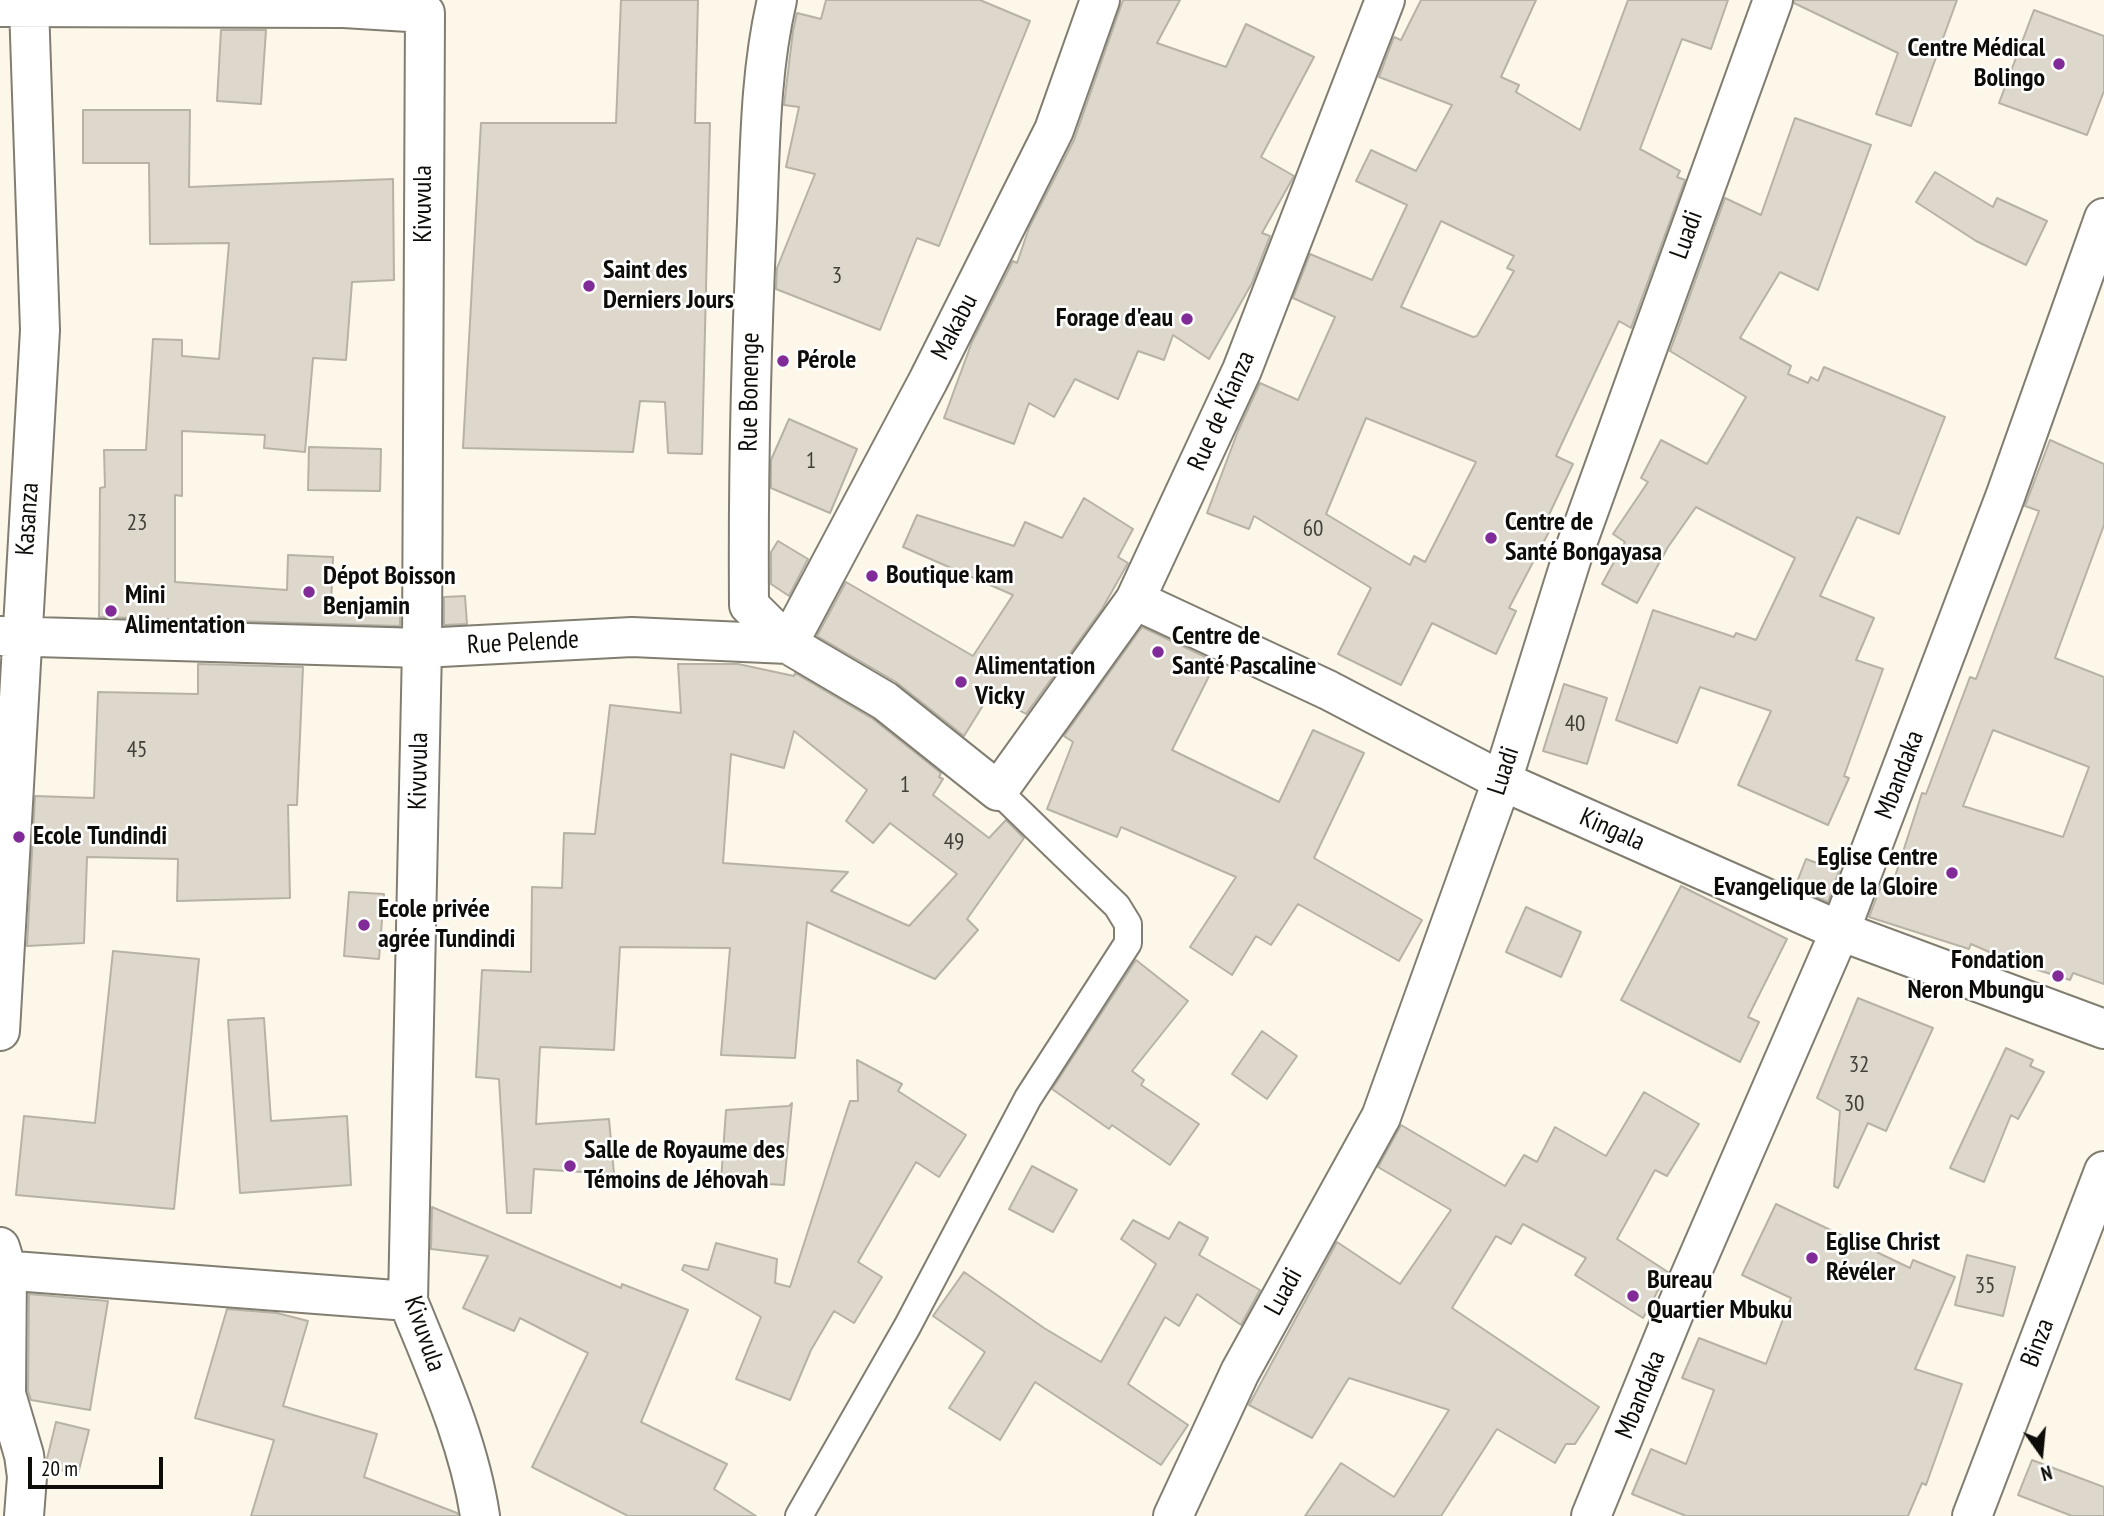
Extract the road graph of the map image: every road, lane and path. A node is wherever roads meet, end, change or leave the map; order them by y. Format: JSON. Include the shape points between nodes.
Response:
{"nodes":[{"id":1,"x":777,"y":0,"type":"edge"},
{"id":2,"x":1100,"y":0,"type":"edge"},
{"id":3,"x":1385,"y":0,"type":"edge"},
{"id":4,"x":1773,"y":0,"type":"edge"},
{"id":5,"x":14,"y":6,"type":"edge"},
{"id":6,"x":2104,"y":218,"type":"edge"},
{"id":7,"x":1135,"y":600,"type":"junction"},
{"id":8,"x":10,"y":637,"type":"edge"},
{"id":9,"x":788,"y":644,"type":"junction"},
{"id":10,"x":422,"y":648,"type":"junction"},
{"id":11,"x":1502,"y":781,"type":"junction"},
{"id":12,"x":998,"y":791,"type":"junction"},
{"id":13,"x":1840,"y":931,"type":"junction"},
{"id":14,"x":2104,"y":1029,"type":"edge"},
{"id":15,"x":0,"y":1031,"type":"edge"},
{"id":16,"x":2104,"y":1171,"type":"edge"},
{"id":17,"x":2,"y":1263,"type":"edge"},
{"id":18,"x":408,"y":1301,"type":"junction"},
{"id":19,"x":24,"y":1516,"type":"edge"},
{"id":20,"x":480,"y":1516,"type":"edge"},
{"id":21,"x":799,"y":1516,"type":"edge"},
{"id":22,"x":1173,"y":1516,"type":"edge"},
{"id":23,"x":1591,"y":1516,"type":"edge"},
{"id":24,"x":1972,"y":1516,"type":"edge"}],
"edges":[{"from":1,"to":9,"type":"street","name":"Rue Bonenge","via":[[768,37],[748,380],[749,605]]},
{"from":2,"to":9,"type":"street","name":"Makabu","via":[[1054,130]]},
{"from":3,"to":7,"type":"street","name":"Rue de Kianza","via":[[1242,370]]},
{"from":4,"to":11,"type":"street","name":"Luadi","via":[[1572,557]]},
{"from":5,"to":8,"type":"street","name":"Kasanza","via":[[40,330]]},
{"from":5,"to":10,"type":"street","name":"Kivuvula","via":[[344,8],[425,13]]},
{"from":6,"to":13,"type":"street","name":"Mbandaka","via":[[2006,497]]},
{"from":7,"to":11,"type":"street","name":"Kingala","via":[[1328,690]]},
{"from":7,"to":12,"type":"street","name":"Rue de Kianza"},
{"from":8,"to":10,"type":"street","name":"Rue Pelende"},
{"from":8,"to":15,"type":"street","name":"Kasanza"},
{"from":9,"to":10,"type":"street","name":"Rue Pelende","via":[[632,637]]},
{"from":9,"to":12,"type":"street","name":"Rue Pelende","via":[[885,701]]},
{"from":10,"to":18,"type":"street","name":"Kivuvula"},
{"from":11,"to":13,"type":"street","name":"Kingala"},
{"from":11,"to":22,"type":"street","name":"Luadi","via":[[1381,1117],[1240,1372]]},
{"from":12,"to":21,"type":"lane","via":[[1117,906],[1128,925],[1128,943],[1028,1098]]},
{"from":13,"to":14,"type":"street","name":"Kingala"},
{"from":13,"to":23,"type":"street","name":"Mbandaka"},
{"from":16,"to":24,"type":"street","name":"Binza"},
{"from":17,"to":18,"type":"street"},
{"from":17,"to":19,"type":"street","via":[[6,1394],[24,1455]]},
{"from":18,"to":20,"type":"street","name":"Kivuvula","via":[[469,1467]]}]}
